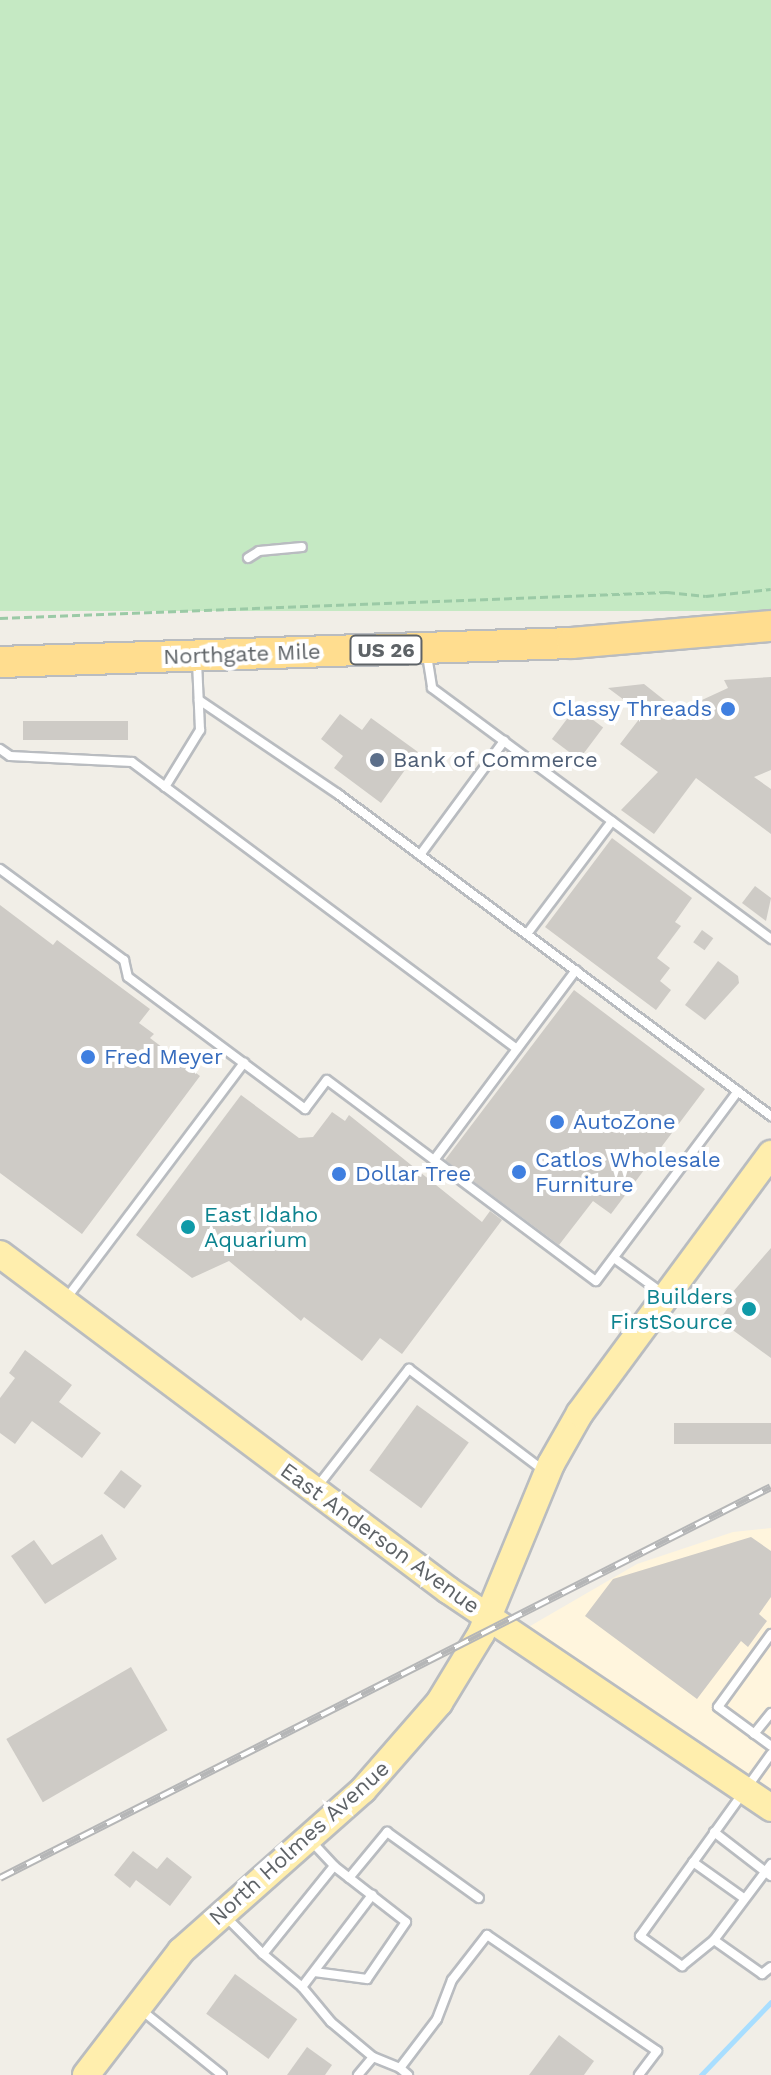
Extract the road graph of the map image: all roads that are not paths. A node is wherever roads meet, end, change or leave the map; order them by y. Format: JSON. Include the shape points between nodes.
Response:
{"nodes":[{"id":1,"x":302,"y":547,"type":"dead end"},
{"id":2,"x":248,"y":558,"type":"dead end"},
{"id":3,"x":771,"y":626,"type":"edge"},
{"id":4,"x":427,"y":649,"type":"junction"},
{"id":5,"x":197,"y":655,"type":"junction"},
{"id":6,"x":0,"y":662,"type":"edge"},
{"id":7,"x":199,"y":700,"type":"junction"},
{"id":8,"x":504,"y":741,"type":"junction"},
{"id":9,"x":0,"y":749,"type":"edge"},
{"id":10,"x":165,"y":787,"type":"junction"},
{"id":11,"x":612,"y":821,"type":"junction"},
{"id":12,"x":420,"y":855,"type":"junction"},
{"id":13,"x":0,"y":869,"type":"edge"},
{"id":14,"x":527,"y":934,"type":"junction"},
{"id":15,"x":771,"y":939,"type":"edge"},
{"id":16,"x":576,"y":970,"type":"junction"},
{"id":17,"x":517,"y":1049,"type":"junction"},
{"id":18,"x":244,"y":1063,"type":"junction"},
{"id":19,"x":738,"y":1091,"type":"junction"},
{"id":20,"x":771,"y":1116,"type":"edge"},
{"id":21,"x":771,"y":1154,"type":"edge"},
{"id":22,"x":434,"y":1160,"type":"junction"},
{"id":23,"x":0,"y":1254,"type":"edge"},
{"id":24,"x":614,"y":1258,"type":"junction"},
{"id":25,"x":666,"y":1296,"type":"junction"},
{"id":26,"x":64,"y":1302,"type":"junction"},
{"id":27,"x":547,"y":1473,"type":"junction"},
{"id":28,"x":315,"y":1490,"type":"junction"},
{"id":29,"x":487,"y":1617,"type":"junction"},
{"id":30,"x":771,"y":1634,"type":"edge"},
{"id":31,"x":771,"y":1713,"type":"edge"},
{"id":32,"x":754,"y":1734,"type":"junction"},
{"id":33,"x":771,"y":1746,"type":"edge"},
{"id":34,"x":771,"y":1754,"type":"edge"},
{"id":35,"x":745,"y":1790,"type":"junction"},
{"id":36,"x":771,"y":1808,"type":"edge"},
{"id":37,"x":714,"y":1832,"type":"junction"},
{"id":38,"x":309,"y":1838,"type":"junction"},
{"id":39,"x":693,"y":1862,"type":"junction"},
{"id":40,"x":334,"y":1866,"type":"junction"},
{"id":41,"x":769,"y":1870,"type":"edge"},
{"id":42,"x":349,"y":1878,"type":"junction"},
{"id":43,"x":372,"y":1895,"type":"junction"},
{"id":44,"x":742,"y":1897,"type":"junction"},
{"id":45,"x":479,"y":1898,"type":"dead end"},
{"id":46,"x":222,"y":1912,"type":"junction"},
{"id":47,"x":714,"y":1940,"type":"junction"},
{"id":48,"x":263,"y":1954,"type":"junction"},
{"id":49,"x":771,"y":1967,"type":"edge"},
{"id":50,"x":314,"y":1972,"type":"junction"},
{"id":51,"x":302,"y":1987,"type":"junction"},
{"id":52,"x":136,"y":2006,"type":"junction"},
{"id":53,"x":373,"y":2057,"type":"junction"},
{"id":54,"x":400,"y":2068,"type":"junction"},
{"id":55,"x":86,"y":2075,"type":"edge"},
{"id":56,"x":222,"y":2075,"type":"edge"},
{"id":57,"x":358,"y":2075,"type":"edge"},
{"id":58,"x":408,"y":2075,"type":"edge"},
{"id":59,"x":639,"y":2075,"type":"edge"}],
"edges":[{"from":1,"to":2,"type":"lane","via":[[259,551]]},
{"from":3,"to":4,"type":"highway","name":"Northgate Mile","number":"US 26"},
{"from":4,"to":5,"type":"highway","name":"Northgate Mile","number":"US 26"},
{"from":4,"to":8,"type":"lane","via":[[432,688]]},
{"from":5,"to":6,"type":"highway","name":"Northgate Mile","number":"US 26"},
{"from":5,"to":7,"type":"lane"},
{"from":7,"to":10,"type":"lane","via":[[200,730],[193,749]]},
{"from":7,"to":12,"type":"lane"},
{"from":8,"to":11,"type":"lane"},
{"from":8,"to":12,"type":"lane"},
{"from":9,"to":10,"type":"lane","via":[[10,756],[132,762]]},
{"from":10,"to":17,"type":"lane"},
{"from":11,"to":14,"type":"lane"},
{"from":11,"to":15,"type":"lane"},
{"from":12,"to":14,"type":"lane"},
{"from":13,"to":18,"type":"lane","via":[[124,960],[128,977]]},
{"from":14,"to":16,"type":"lane"},
{"from":16,"to":17,"type":"lane"},
{"from":16,"to":19,"type":"lane"},
{"from":17,"to":22,"type":"lane"},
{"from":18,"to":22,"type":"lane","via":[[305,1109],[327,1080]]},
{"from":18,"to":26,"type":"lane"},
{"from":19,"to":20,"type":"lane"},
{"from":19,"to":24,"type":"lane"},
{"from":21,"to":25,"type":"main road","name":"North Holmes Avenue"},
{"from":22,"to":24,"type":"lane","via":[[596,1281]]},
{"from":23,"to":26,"type":"main road","name":"East Anderson Avenue"},
{"from":24,"to":25,"type":"lane"},
{"from":25,"to":27,"type":"main road","name":"North Holmes Avenue","via":[[580,1413]]},
{"from":26,"to":28,"type":"main road","name":"East Anderson Avenue"},
{"from":27,"to":28,"type":"lane","via":[[409,1369]]},
{"from":27,"to":29,"type":"main road","name":"North Holmes Avenue"},
{"from":28,"to":29,"type":"main road","name":"East Anderson Avenue"},
{"from":29,"to":35,"type":"main road","name":"East Anderson Avenue"},
{"from":29,"to":38,"type":"main road","name":"North Holmes Avenue","via":[[462,1668],[404,1747]]},
{"from":30,"to":32,"type":"lane","via":[[718,1707]]},
{"from":31,"to":32,"type":"lane"},
{"from":32,"to":33,"type":"lane"},
{"from":34,"to":35,"type":"lane"},
{"from":35,"to":36,"type":"main road","name":"East Anderson Avenue"},
{"from":35,"to":37,"type":"lane"},
{"from":37,"to":39,"type":"lane"},
{"from":37,"to":41,"type":"lane"},
{"from":38,"to":40,"type":"lane"},
{"from":38,"to":46,"type":"main road","name":"North Holmes Avenue"},
{"from":39,"to":44,"type":"lane"},
{"from":39,"to":47,"type":"lane","via":[[640,1936],[682,1966]]},
{"from":40,"to":42,"type":"lane"},
{"from":40,"to":48,"type":"lane"},
{"from":41,"to":44,"type":"lane"},
{"from":42,"to":43,"type":"lane"},
{"from":42,"to":45,"type":"lane","via":[[387,1832]]},
{"from":43,"to":50,"type":"lane"},
{"from":43,"to":50,"type":"lane","via":[[406,1922],[367,1979]]},
{"from":44,"to":47,"type":"lane"},
{"from":46,"to":48,"type":"lane"},
{"from":46,"to":52,"type":"main road","name":"North Holmes Avenue"},
{"from":47,"to":49,"type":"lane","via":[[762,1974]]},
{"from":48,"to":51,"type":"lane"},
{"from":50,"to":51,"type":"lane"},
{"from":51,"to":53,"type":"lane","via":[[331,2022]]},
{"from":52,"to":55,"type":"main road","name":"North Holmes Avenue"},
{"from":52,"to":56,"type":"lane"},
{"from":53,"to":54,"type":"lane"},
{"from":53,"to":57,"type":"lane"},
{"from":54,"to":58,"type":"lane"},
{"from":54,"to":59,"type":"lane","via":[[437,2019],[452,1980],[487,1935],[657,2051]]}]}
